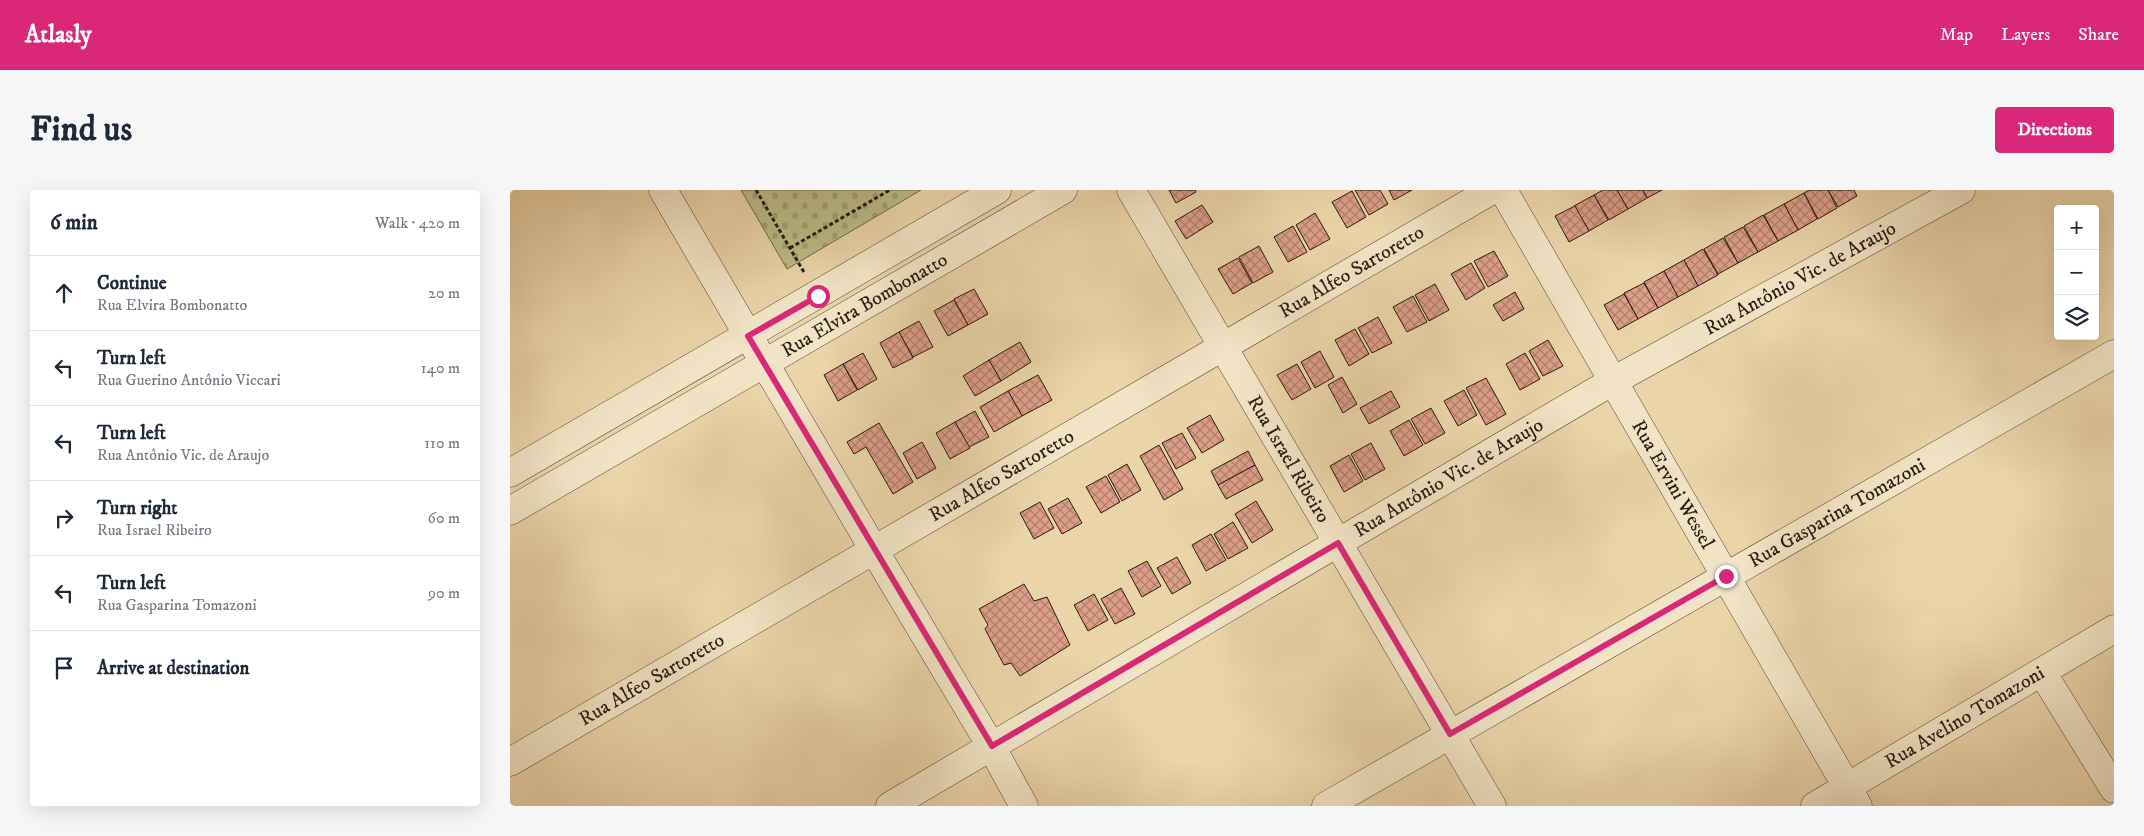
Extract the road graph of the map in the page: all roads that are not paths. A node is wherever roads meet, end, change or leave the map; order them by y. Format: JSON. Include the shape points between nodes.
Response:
{"nodes":[{"id":1,"x":663,"y":190,"type":"edge"},
{"id":2,"x":997,"y":190,"type":"edge"},
{"id":3,"x":1063,"y":190,"type":"edge"},
{"id":4,"x":1131,"y":190,"type":"edge"},
{"id":5,"x":1492,"y":190,"type":"edge"},
{"id":6,"x":1503,"y":190,"type":"edge"},
{"id":7,"x":1961,"y":190,"type":"edge"},
{"id":8,"x":748,"y":336,"type":"junction"},
{"id":9,"x":1223,"y":346,"type":"junction"},
{"id":10,"x":2114,"y":354,"type":"edge"},
{"id":11,"x":765,"y":363,"type":"junction"},
{"id":12,"x":1613,"y":381,"type":"junction"},
{"id":13,"x":510,"y":473,"type":"edge"},
{"id":14,"x":510,"y":511,"type":"edge"},
{"id":15,"x":1338,"y":543,"type":"junction"},
{"id":16,"x":874,"y":550,"type":"junction"},
{"id":17,"x":1726,"y":576,"type":"junction"},
{"id":18,"x":2114,"y":629,"type":"edge"},
{"id":19,"x":2042,"y":672,"type":"junction"},
{"id":20,"x":1450,"y":734,"type":"junction"},
{"id":21,"x":992,"y":746,"type":"junction"},
{"id":22,"x":510,"y":762,"type":"edge"},
{"id":23,"x":2114,"y":789,"type":"edge"},
{"id":24,"x":1852,"y":797,"type":"edge"},
{"id":25,"x":890,"y":806,"type":"edge"},
{"id":26,"x":1024,"y":806,"type":"edge"},
{"id":27,"x":1326,"y":806,"type":"edge"},
{"id":28,"x":1492,"y":806,"type":"edge"},
{"id":29,"x":1816,"y":806,"type":"edge"}],
"edges":[{"from":1,"to":8,"type":"street"},
{"from":2,"to":8,"type":"street","name":"Rua Elvira Bombonatto"},
{"from":3,"to":11,"type":"street","name":"Rua Elvira Bombonatto"},
{"from":4,"to":9,"type":"street","name":"Rua Israel Ribeiro"},
{"from":5,"to":9,"type":"street","name":"Rua Alfeo Sartoretto"},
{"from":6,"to":12,"type":"street","name":"Rua Ervini Wessel"},
{"from":7,"to":12,"type":"street","name":"Rua Antônio Vic. de Araujo"},
{"from":8,"to":11,"type":"street"},
{"from":8,"to":13,"type":"street","name":"Rua Elvira Bombonatto"},
{"from":9,"to":15,"type":"street","name":"Rua Israel Ribeiro"},
{"from":9,"to":16,"type":"street","name":"Rua Alfeo Sartoretto"},
{"from":10,"to":17,"type":"street","name":"Rua Gasparina Tomazoni"},
{"from":11,"to":14,"type":"street","name":"Rua Elvira Bombonatto"},
{"from":11,"to":16,"type":"street"},
{"from":12,"to":15,"type":"street","name":"Rua Antônio Vic. de Araujo"},
{"from":12,"to":17,"type":"street","name":"Rua Ervini Wessel"},
{"from":15,"to":20,"type":"street","name":"Rua Israel Ribeiro"},
{"from":15,"to":21,"type":"street","name":"Rua Antônio Vic. de Araujo"},
{"from":16,"to":21,"type":"street"},
{"from":16,"to":22,"type":"street","name":"Rua Alfeo Sartoretto"},
{"from":17,"to":20,"type":"street","name":"Rua Gasparina Tomazoni"},
{"from":17,"to":24,"type":"street","name":"Rua Ervini Wessel"},
{"from":18,"to":19,"type":"street","name":"Rua Avelino Tomazoni"},
{"from":19,"to":23,"type":"street"},
{"from":19,"to":24,"type":"street","name":"Rua Avelino Tomazoni"},
{"from":20,"to":27,"type":"street","name":"Rua Gasparina Tomazoni"},
{"from":20,"to":28,"type":"street","name":"Rua Israel Ribeiro"},
{"from":21,"to":25,"type":"street","name":"Rua Antônio Vic. de Araujo"},
{"from":21,"to":26,"type":"street"},
{"from":24,"to":29,"type":"street","name":"Rua Avelino Tomazoni"}]}
